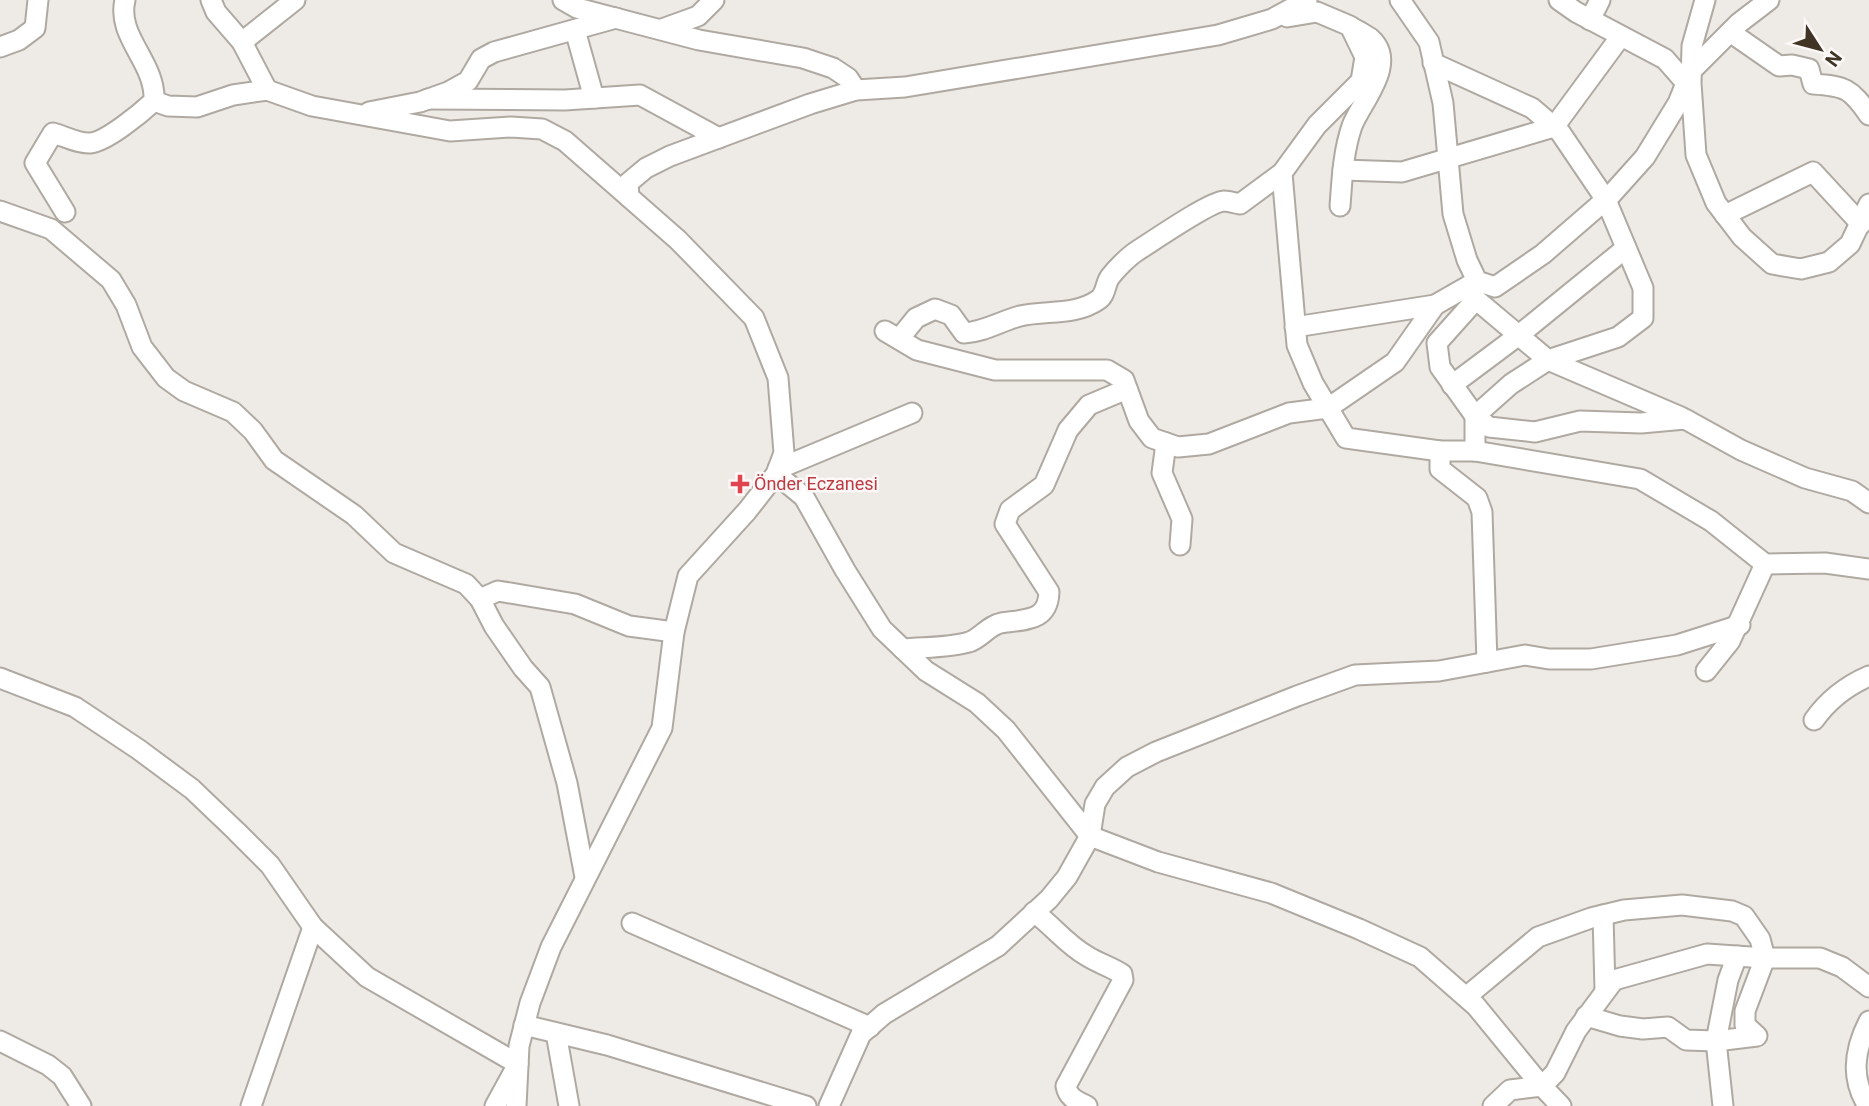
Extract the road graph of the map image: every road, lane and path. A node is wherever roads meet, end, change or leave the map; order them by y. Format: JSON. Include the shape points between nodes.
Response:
{"nodes":[{"id":1,"x":38,"y":0,"type":"edge"},
{"id":2,"x":125,"y":0,"type":"edge"},
{"id":3,"x":212,"y":0,"type":"edge"},
{"id":4,"x":295,"y":0,"type":"edge"},
{"id":5,"x":563,"y":0,"type":"edge"},
{"id":6,"x":715,"y":0,"type":"edge"},
{"id":7,"x":1307,"y":0,"type":"edge"},
{"id":8,"x":1400,"y":0,"type":"edge"},
{"id":9,"x":1559,"y":0,"type":"edge"},
{"id":10,"x":1600,"y":0,"type":"edge"},
{"id":11,"x":1705,"y":0,"type":"edge"},
{"id":12,"x":1769,"y":0,"type":"edge"},
{"id":13,"x":618,"y":18,"type":"junction"},
{"id":14,"x":1272,"y":19,"type":"junction"},
{"id":15,"x":1590,"y":20,"type":"junction"},
{"id":16,"x":1350,"y":26,"type":"junction"},
{"id":17,"x":662,"y":29,"type":"junction"},
{"id":18,"x":575,"y":30,"type":"junction"},
{"id":19,"x":1730,"y":32,"type":"junction"},
{"id":20,"x":1621,"y":36,"type":"junction"},
{"id":21,"x":242,"y":42,"type":"junction"},
{"id":22,"x":0,"y":47,"type":"edge"},
{"id":23,"x":1433,"y":63,"type":"junction"},
{"id":24,"x":1689,"y":77,"type":"junction"},
{"id":25,"x":267,"y":90,"type":"junction"},
{"id":26,"x":856,"y":90,"type":"junction"},
{"id":27,"x":594,"y":98,"type":"junction"},
{"id":28,"x":428,"y":99,"type":"junction"},
{"id":29,"x":154,"y":101,"type":"junction"},
{"id":30,"x":358,"y":114,"type":"junction"},
{"id":31,"x":1869,"y":116,"type":"edge"},
{"id":32,"x":1555,"y":127,"type":"junction"},
{"id":33,"x":719,"y":138,"type":"junction"},
{"id":34,"x":1448,"y":156,"type":"junction"},
{"id":35,"x":1343,"y":170,"type":"junction"},
{"id":36,"x":1282,"y":173,"type":"junction"},
{"id":37,"x":629,"y":197,"type":"junction"},
{"id":38,"x":1606,"y":200,"type":"junction"},
{"id":39,"x":1869,"y":204,"type":"edge"},
{"id":40,"x":1340,"y":206,"type":"dead end"},
{"id":41,"x":0,"y":211,"type":"edge"},
{"id":42,"x":65,"y":212,"type":"dead end"},
{"id":43,"x":1725,"y":215,"type":"junction"},
{"id":44,"x":1861,"y":224,"type":"junction"},
{"id":45,"x":1626,"y":248,"type":"junction"},
{"id":46,"x":1475,"y":289,"type":"junction"},
{"id":47,"x":1435,"y":305,"type":"junction"},
{"id":48,"x":1295,"y":327,"type":"junction"},
{"id":49,"x":1519,"y":335,"type":"junction"},
{"id":50,"x":1548,"y":360,"type":"junction"},
{"id":51,"x":1452,"y":385,"type":"junction"},
{"id":52,"x":1127,"y":389,"type":"junction"},
{"id":53,"x":1328,"y":408,"type":"junction"},
{"id":54,"x":912,"y":413,"type":"dead end"},
{"id":55,"x":1475,"y":416,"type":"junction"},
{"id":56,"x":1685,"y":419,"type":"junction"},
{"id":57,"x":1166,"y":443,"type":"junction"},
{"id":58,"x":1475,"y":451,"type":"junction"},
{"id":59,"x":1440,"y":452,"type":"junction"},
{"id":60,"x":777,"y":472,"type":"junction"},
{"id":61,"x":1869,"y":503,"type":"edge"},
{"id":62,"x":1180,"y":545,"type":"dead end"},
{"id":63,"x":1765,"y":564,"type":"junction"},
{"id":64,"x":1869,"y":569,"type":"edge"},
{"id":65,"x":480,"y":599,"type":"junction"},
{"id":66,"x":1740,"y":625,"type":"junction"},
{"id":67,"x":674,"y":632,"type":"junction"},
{"id":68,"x":903,"y":649,"type":"junction"},
{"id":69,"x":1487,"y":662,"type":"junction"},
{"id":70,"x":1706,"y":671,"type":"dead end"},
{"id":71,"x":1869,"y":676,"type":"edge"},
{"id":72,"x":0,"y":678,"type":"edge"},
{"id":73,"x":1814,"y":720,"type":"dead end"},
{"id":74,"x":1090,"y":836,"type":"junction"},
{"id":75,"x":585,"y":877,"type":"junction"},
{"id":76,"x":1034,"y":912,"type":"junction"},
{"id":77,"x":1603,"y":915,"type":"junction"},
{"id":78,"x":632,"y":923,"type":"dead end"},
{"id":79,"x":313,"y":927,"type":"junction"},
{"id":80,"x":1737,"y":956,"type":"junction"},
{"id":81,"x":1765,"y":958,"type":"junction"},
{"id":82,"x":1869,"y":987,"type":"edge"},
{"id":83,"x":1605,"y":990,"type":"junction"},
{"id":84,"x":1466,"y":997,"type":"junction"},
{"id":85,"x":1586,"y":1016,"type":"junction"},
{"id":86,"x":1869,"y":1021,"type":"edge"},
{"id":87,"x":524,"y":1025,"type":"junction"},
{"id":88,"x":870,"y":1027,"type":"junction"},
{"id":89,"x":556,"y":1033,"type":"junction"},
{"id":90,"x":0,"y":1041,"type":"edge"},
{"id":91,"x":1716,"y":1041,"type":"junction"},
{"id":92,"x":518,"y":1064,"type":"junction"},
{"id":93,"x":1542,"y":1086,"type":"junction"},
{"id":94,"x":505,"y":1101,"type":"edge"},
{"id":95,"x":81,"y":1106,"type":"edge"},
{"id":96,"x":251,"y":1106,"type":"edge"},
{"id":97,"x":482,"y":1106,"type":"edge"},
{"id":98,"x":569,"y":1106,"type":"edge"},
{"id":99,"x":806,"y":1106,"type":"edge"},
{"id":100,"x":829,"y":1106,"type":"edge"},
{"id":101,"x":1087,"y":1106,"type":"edge"},
{"id":102,"x":1493,"y":1106,"type":"edge"},
{"id":103,"x":1560,"y":1106,"type":"edge"},
{"id":104,"x":1723,"y":1106,"type":"edge"},
{"id":105,"x":1868,"y":1106,"type":"edge"}],
"edges":[{"from":1,"to":22,"type":"street","via":[[35,28]]},
{"from":2,"to":29,"type":"street","via":[[124,24],[150,74]]},
{"from":3,"to":21,"type":"street","via":[[216,12]]},
{"from":4,"to":21,"type":"street"},
{"from":5,"to":13,"type":"street"},
{"from":6,"to":17,"type":"street","via":[[698,16]]},
{"from":7,"to":14,"type":"street"},
{"from":8,"to":23,"type":"street","via":[[1429,42]]},
{"from":9,"to":15,"type":"street"},
{"from":10,"to":15,"type":"street"},
{"from":11,"to":24,"type":"street"},
{"from":12,"to":19,"type":"street"},
{"from":13,"to":17,"type":"street"},
{"from":13,"to":18,"type":"street"},
{"from":14,"to":16,"type":"street","via":[[1317,12]]},
{"from":14,"to":26,"type":"street","via":[[1218,35],[1021,69],[905,88]]},
{"from":15,"to":20,"type":"street"},
{"from":16,"to":35,"type":"street","via":[[1371,39],[1380,56],[1376,84],[1353,125]]},
{"from":16,"to":36,"type":"street","via":[[1366,57],[1362,81],[1317,125]]},
{"from":17,"to":26,"type":"street","via":[[746,50],[803,58],[834,68]]},
{"from":18,"to":27,"type":"street"},
{"from":18,"to":28,"type":"street","via":[[494,52],[481,59],[468,80]]},
{"from":19,"to":24,"type":"street"},
{"from":19,"to":31,"type":"street","via":[[1779,66],[1809,69],[1812,83],[1854,93]]},
{"from":20,"to":24,"type":"street"},
{"from":20,"to":32,"type":"street"},
{"from":21,"to":25,"type":"street"},
{"from":23,"to":32,"type":"street","via":[[1532,107]]},
{"from":23,"to":34,"type":"street","via":[[1443,103]]},
{"from":24,"to":38,"type":"street","via":[[1645,157]]},
{"from":24,"to":43,"type":"street","via":[[1696,155]]},
{"from":25,"to":29,"type":"street","via":[[197,107]]},
{"from":25,"to":30,"type":"street","via":[[312,106]]},
{"from":26,"to":33,"type":"street"},
{"from":27,"to":28,"type":"street"},
{"from":27,"to":33,"type":"street","via":[[640,95]]},
{"from":28,"to":30,"type":"street"},
{"from":29,"to":42,"type":"street","via":[[99,141],[88,144],[53,133],[35,163]]},
{"from":30,"to":37,"type":"street","via":[[450,131],[542,129],[565,141]]},
{"from":32,"to":34,"type":"street"},
{"from":32,"to":38,"type":"street"},
{"from":33,"to":37,"type":"street","via":[[646,167],[628,183]]},
{"from":34,"to":35,"type":"street","via":[[1402,172]]},
{"from":34,"to":46,"type":"street","via":[[1453,214]]},
{"from":35,"to":40,"type":"street"},
{"from":36,"to":48,"type":"street"},
{"from":36,"to":52,"type":"street","via":[[1240,204],[1224,201],[1210,206],[1136,252],[1109,279],[1099,300],[1067,312],[1021,316],[974,333],[964,333],[951,315],[935,309],[892,335],[917,350],[995,370],[1107,370],[1124,380]]},
{"from":37,"to":60,"type":"street","via":[[754,318],[778,378],[784,453]]},
{"from":38,"to":45,"type":"street"},
{"from":38,"to":46,"type":"street","via":[[1543,254],[1495,287]]},
{"from":39,"to":44,"type":"street"},
{"from":41,"to":65,"type":"street","via":[[51,229],[111,280],[142,347],[166,378],[233,412],[274,460],[354,515],[394,554],[467,584]]},
{"from":43,"to":44,"type":"street","via":[[1813,172]]},
{"from":43,"to":44,"type":"street","via":[[1772,264],[1801,269],[1829,262],[1850,244]]},
{"from":45,"to":49,"type":"street"},
{"from":45,"to":50,"type":"street","via":[[1643,288],[1643,318],[1618,337]]},
{"from":46,"to":47,"type":"street"},
{"from":46,"to":49,"type":"street"},
{"from":46,"to":51,"type":"street","via":[[1471,305],[1437,343],[1440,367]]},
{"from":47,"to":48,"type":"street"},
{"from":47,"to":53,"type":"street","via":[[1395,362]]},
{"from":48,"to":53,"type":"street","via":[[1297,345]]},
{"from":49,"to":50,"type":"street"},
{"from":49,"to":51,"type":"street"},
{"from":50,"to":55,"type":"street"},
{"from":50,"to":56,"type":"street"},
{"from":51,"to":55,"type":"street"},
{"from":52,"to":57,"type":"street","via":[[1139,421],[1152,438]]},
{"from":52,"to":68,"type":"street","via":[[1089,405],[1068,430],[1044,485],[1010,510],[1005,524],[1049,592],[1049,603],[1040,615],[999,623],[971,642]]},
{"from":53,"to":57,"type":"street","via":[[1289,413],[1209,444],[1178,447]]},
{"from":53,"to":59,"type":"street","via":[[1346,438]]},
{"from":54,"to":60,"type":"street"},
{"from":55,"to":56,"type":"street","via":[[1489,427],[1535,432],[1580,421],[1641,424]]},
{"from":55,"to":58,"type":"street"},
{"from":56,"to":61,"type":"street","via":[[1754,455],[1805,478],[1852,491]]},
{"from":57,"to":62,"type":"street","via":[[1162,472],[1182,519]]},
{"from":58,"to":59,"type":"street"},
{"from":58,"to":63,"type":"street","via":[[1640,479],[1712,521]]},
{"from":59,"to":69,"type":"street","via":[[1440,468],[1477,498],[1482,512]]},
{"from":60,"to":67,"type":"street","via":[[688,576]]},
{"from":60,"to":68,"type":"street","via":[[804,497],[882,629]]},
{"from":63,"to":64,"type":"street","via":[[1825,562]]},
{"from":63,"to":66,"type":"street"},
{"from":65,"to":67,"type":"street","via":[[498,591],[575,604],[629,626]]},
{"from":65,"to":75,"type":"street","via":[[494,626],[540,687],[567,783]]},
{"from":66,"to":69,"type":"street","via":[[1676,645],[1591,659],[1525,655]]},
{"from":66,"to":70,"type":"street"},
{"from":67,"to":75,"type":"street","via":[[662,728]]},
{"from":68,"to":74,"type":"street","via":[[1006,730]]},
{"from":69,"to":74,"type":"street","via":[[1440,671],[1355,675],[1156,752],[1127,767],[1105,787],[1095,804]]},
{"from":71,"to":73,"type":"street","via":[[1850,684]]},
{"from":72,"to":79,"type":"street","via":[[75,707],[192,789],[270,865]]},
{"from":74,"to":76,"type":"street","via":[[1067,877]]},
{"from":74,"to":84,"type":"street","via":[[1158,862],[1271,893],[1359,929],[1420,957]]},
{"from":75,"to":87,"type":"street","via":[[551,947]]},
{"from":76,"to":88,"type":"street","via":[[998,946]]},
{"from":76,"to":101,"type":"street","via":[[1086,956],[1122,974],[1123,980],[1066,1086],[1074,1100]]},
{"from":77,"to":81,"type":"street","via":[[1682,905],[1732,911],[1744,916],[1760,939]]},
{"from":77,"to":83,"type":"street"},
{"from":77,"to":84,"type":"street","via":[[1538,937]]},
{"from":78,"to":88,"type":"street"},
{"from":79,"to":92,"type":"street","via":[[367,976]]},
{"from":79,"to":96,"type":"street"},
{"from":80,"to":81,"type":"street"},
{"from":80,"to":83,"type":"street","via":[[1707,954],[1614,980]]},
{"from":80,"to":91,"type":"street","via":[[1724,993]]},
{"from":81,"to":82,"type":"street","via":[[1820,958]]},
{"from":81,"to":91,"type":"street","via":[[1745,1011],[1745,1025],[1757,1036]]},
{"from":83,"to":85,"type":"street"},
{"from":84,"to":93,"type":"street"},
{"from":85,"to":91,"type":"street","via":[[1620,1026],[1668,1027],[1686,1040]]},
{"from":85,"to":93,"type":"street","via":[[1555,1073]]},
{"from":86,"to":105,"type":"street","via":[[1854,1067],[1859,1093]]},
{"from":87,"to":89,"type":"street"},
{"from":87,"to":92,"type":"street"},
{"from":88,"to":100,"type":"street","via":[[861,1034]]},
{"from":89,"to":98,"type":"street"},
{"from":89,"to":99,"type":"street"},
{"from":90,"to":95,"type":"street","via":[[62,1076]]},
{"from":91,"to":104,"type":"street"},
{"from":92,"to":94,"type":"street"},
{"from":93,"to":102,"type":"street","via":[[1510,1090]]},
{"from":93,"to":103,"type":"street"},
{"from":94,"to":97,"type":"street"}]}
